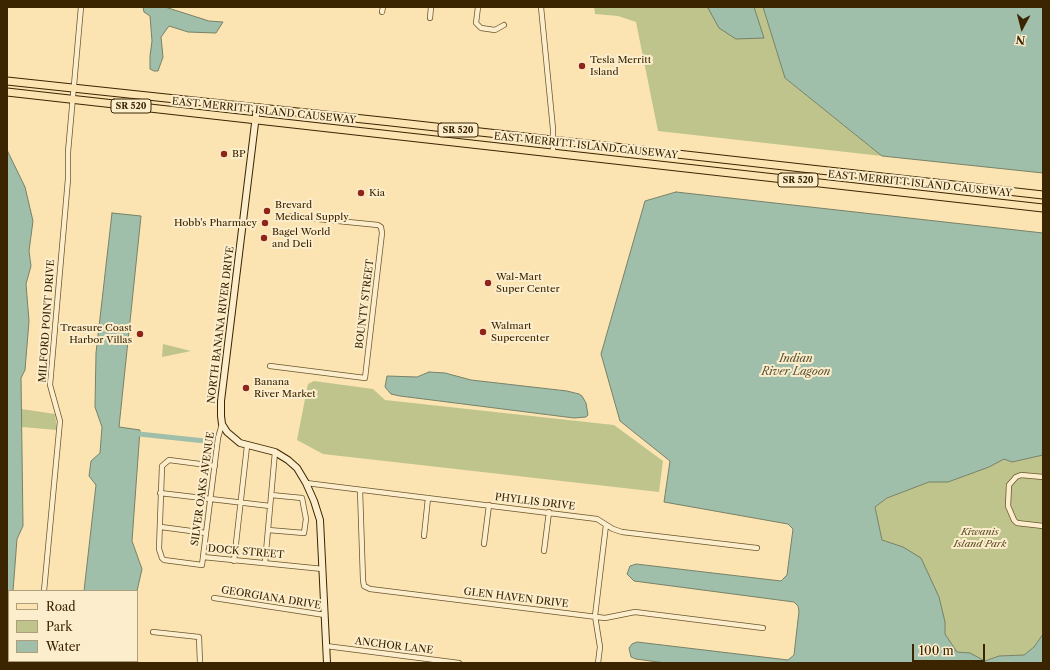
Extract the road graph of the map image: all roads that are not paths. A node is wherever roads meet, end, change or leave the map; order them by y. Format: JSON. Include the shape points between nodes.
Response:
{"nodes":[{"id":1,"x":81,"y":7,"type":"edge"},
{"id":2,"x":432,"y":7,"type":"edge"},
{"id":3,"x":478,"y":7,"type":"edge"},
{"id":4,"x":541,"y":7,"type":"edge"},
{"id":5,"x":430,"y":18,"type":"dead end"},
{"id":6,"x":504,"y":25,"type":"dead end"},
{"id":7,"x":7,"y":81,"type":"edge"},
{"id":8,"x":74,"y":88,"type":"junction"},
{"id":9,"x":7,"y":92,"type":"edge"},
{"id":10,"x":73,"y":99,"type":"junction"},
{"id":11,"x":257,"y":107,"type":"junction"},
{"id":12,"x":256,"y":121,"type":"junction"},
{"id":13,"x":553,"y":140,"type":"junction"},
{"id":14,"x":553,"y":153,"type":"junction"},
{"id":15,"x":1043,"y":195,"type":"edge"},
{"id":16,"x":1043,"y":208,"type":"edge"},
{"id":17,"x":288,"y":216,"type":"dead end"},
{"id":18,"x":270,"y":366,"type":"dead end"},
{"id":19,"x":222,"y":424,"type":"junction"},
{"id":20,"x":247,"y":446,"type":"junction"},
{"id":21,"x":275,"y":452,"type":"junction"},
{"id":22,"x":215,"y":466,"type":"junction"},
{"id":23,"x":1043,"y":477,"type":"edge"},
{"id":24,"x":306,"y":483,"type":"junction"},
{"id":25,"x":360,"y":490,"type":"junction"},
{"id":26,"x":160,"y":493,"type":"junction"},
{"id":27,"x":271,"y":495,"type":"junction"},
{"id":28,"x":428,"y":498,"type":"junction"},
{"id":29,"x":211,"y":499,"type":"junction"},
{"id":30,"x":241,"y":503,"type":"junction"},
{"id":31,"x":488,"y":505,"type":"junction"},
{"id":32,"x":270,"y":506,"type":"junction"},
{"id":33,"x":548,"y":512,"type":"junction"},
{"id":34,"x":606,"y":525,"type":"junction"},
{"id":35,"x":1043,"y":526,"type":"edge"},
{"id":36,"x":160,"y":527,"type":"junction"},
{"id":37,"x":268,"y":530,"type":"junction"},
{"id":38,"x":206,"y":533,"type":"junction"},
{"id":39,"x":424,"y":536,"type":"dead end"},
{"id":40,"x":484,"y":544,"type":"dead end"},
{"id":41,"x":757,"y":548,"type":"dead end"},
{"id":42,"x":544,"y":551,"type":"dead end"},
{"id":43,"x":203,"y":557,"type":"junction"},
{"id":44,"x":234,"y":561,"type":"junction"},
{"id":45,"x":266,"y":563,"type":"junction"},
{"id":46,"x":323,"y":569,"type":"junction"},
{"id":47,"x":44,"y":590,"type":"edge"},
{"id":48,"x":214,"y":598,"type":"dead end"},
{"id":49,"x":325,"y":615,"type":"junction"},
{"id":50,"x":595,"y":616,"type":"junction"},
{"id":51,"x":763,"y":628,"type":"dead end"},
{"id":52,"x":153,"y":632,"type":"dead end"},
{"id":53,"x":326,"y":646,"type":"junction"},
{"id":54,"x":200,"y":663,"type":"edge"},
{"id":55,"x":326,"y":663,"type":"edge"},
{"id":56,"x":459,"y":663,"type":"edge"},
{"id":57,"x":598,"y":663,"type":"edge"}],
"edges":[{"from":1,"to":8,"type":"street","name":"MILFORD POINT DRIVE"},
{"from":2,"to":5,"type":"street"},
{"from":3,"to":6,"type":"street","via":[[476,23],[481,28],[495,30]]},
{"from":4,"to":13,"type":"street"},
{"from":7,"to":8,"type":"main road","name":"EAST MERRITT ISLAND CAUSEWAY","number":"SR 520"},
{"from":8,"to":10,"type":"street","name":"MILFORD POINT DRIVE"},
{"from":8,"to":11,"type":"main road","name":"EAST MERRITT ISLAND CAUSEWAY","number":"SR 520"},
{"from":9,"to":10,"type":"main road","name":"EAST MERRITT ISLAND CAUSEWAY","number":"SR 520"},
{"from":10,"to":12,"type":"main road","name":"EAST MERRITT ISLAND CAUSEWAY","number":"SR 520"},
{"from":10,"to":47,"type":"street","name":"MILFORD POINT DRIVE","via":[[50,385],[60,421]]},
{"from":11,"to":12,"type":"street","name":"NORTH BANANA RIVER DRIVE"},
{"from":11,"to":13,"type":"main road","name":"EAST MERRITT ISLAND CAUSEWAY","number":"SR 520"},
{"from":12,"to":14,"type":"main road","name":"EAST MERRITT ISLAND CAUSEWAY","number":"SR 520"},
{"from":12,"to":19,"type":"street","name":"NORTH BANANA RIVER DRIVE","via":[[221,401]]},
{"from":13,"to":14,"type":"street"},
{"from":13,"to":15,"type":"main road","name":"EAST MERRITT ISLAND CAUSEWAY","number":"SR 520"},
{"from":14,"to":16,"type":"main road","name":"EAST MERRITT ISLAND CAUSEWAY","number":"SR 520"},
{"from":17,"to":18,"type":"street","name":"BOUNTY STREET","via":[[381,227],[365,378]]},
{"from":19,"to":20,"type":"street","via":[[234,439]]},
{"from":19,"to":22,"type":"street","name":"SILVER OAKS AVENUE"},
{"from":20,"to":21,"type":"street"},
{"from":20,"to":30,"type":"street"},
{"from":21,"to":24,"type":"street","via":[[293,464]]},
{"from":21,"to":27,"type":"street"},
{"from":22,"to":26,"type":"street","via":[[168,460],[162,466]]},
{"from":22,"to":29,"type":"street","name":"SILVER OAKS AVENUE"},
{"from":23,"to":35,"type":"street","via":[[1016,477],[1009,485],[1008,506],[1017,523]]},
{"from":24,"to":25,"type":"street","name":"PHYLLIS DRIVE"},
{"from":24,"to":46,"type":"street","via":[[320,520]]},
{"from":25,"to":28,"type":"street","name":"PHYLLIS DRIVE"},
{"from":25,"to":50,"type":"street","name":"GLEN HAVEN DRIVE","via":[[362,580],[367,588]]},
{"from":26,"to":29,"type":"street"},
{"from":26,"to":36,"type":"street"},
{"from":27,"to":32,"type":"street"},
{"from":27,"to":37,"type":"street","via":[[302,498],[306,519],[304,533]]},
{"from":28,"to":31,"type":"street","name":"PHYLLIS DRIVE"},
{"from":28,"to":39,"type":"street"},
{"from":29,"to":30,"type":"street"},
{"from":29,"to":38,"type":"street","name":"SILVER OAKS AVENUE"},
{"from":30,"to":32,"type":"street"},
{"from":30,"to":44,"type":"street"},
{"from":31,"to":33,"type":"street","name":"PHYLLIS DRIVE"},
{"from":31,"to":40,"type":"street"},
{"from":32,"to":37,"type":"street"},
{"from":33,"to":34,"type":"street","name":"PHYLLIS DRIVE","via":[[597,519]]},
{"from":33,"to":42,"type":"street"},
{"from":34,"to":41,"type":"street","name":"PHYLLIS DRIVE","via":[[622,532]]},
{"from":34,"to":50,"type":"street"},
{"from":36,"to":38,"type":"street"},
{"from":36,"to":43,"type":"street","name":"DOCK STREET","via":[[159,549],[164,560],[202,565]]},
{"from":37,"to":45,"type":"street"},
{"from":38,"to":43,"type":"street","name":"SILVER OAKS AVENUE"},
{"from":43,"to":44,"type":"street","name":"DOCK STREET"},
{"from":44,"to":45,"type":"street","name":"DOCK STREET"},
{"from":45,"to":46,"type":"street","name":"DOCK STREET"},
{"from":46,"to":49,"type":"street"},
{"from":48,"to":49,"type":"street","name":"GEORGIANA DRIVE"},
{"from":49,"to":53,"type":"street"},
{"from":50,"to":51,"type":"street","name":"GLEN HAVEN DRIVE","via":[[605,618],[635,612]]},
{"from":50,"to":57,"type":"street","via":[[600,647]]},
{"from":52,"to":54,"type":"street","via":[[199,637]]},
{"from":53,"to":55,"type":"street"},
{"from":53,"to":56,"type":"street","name":"ANCHOR LANE"}]}
